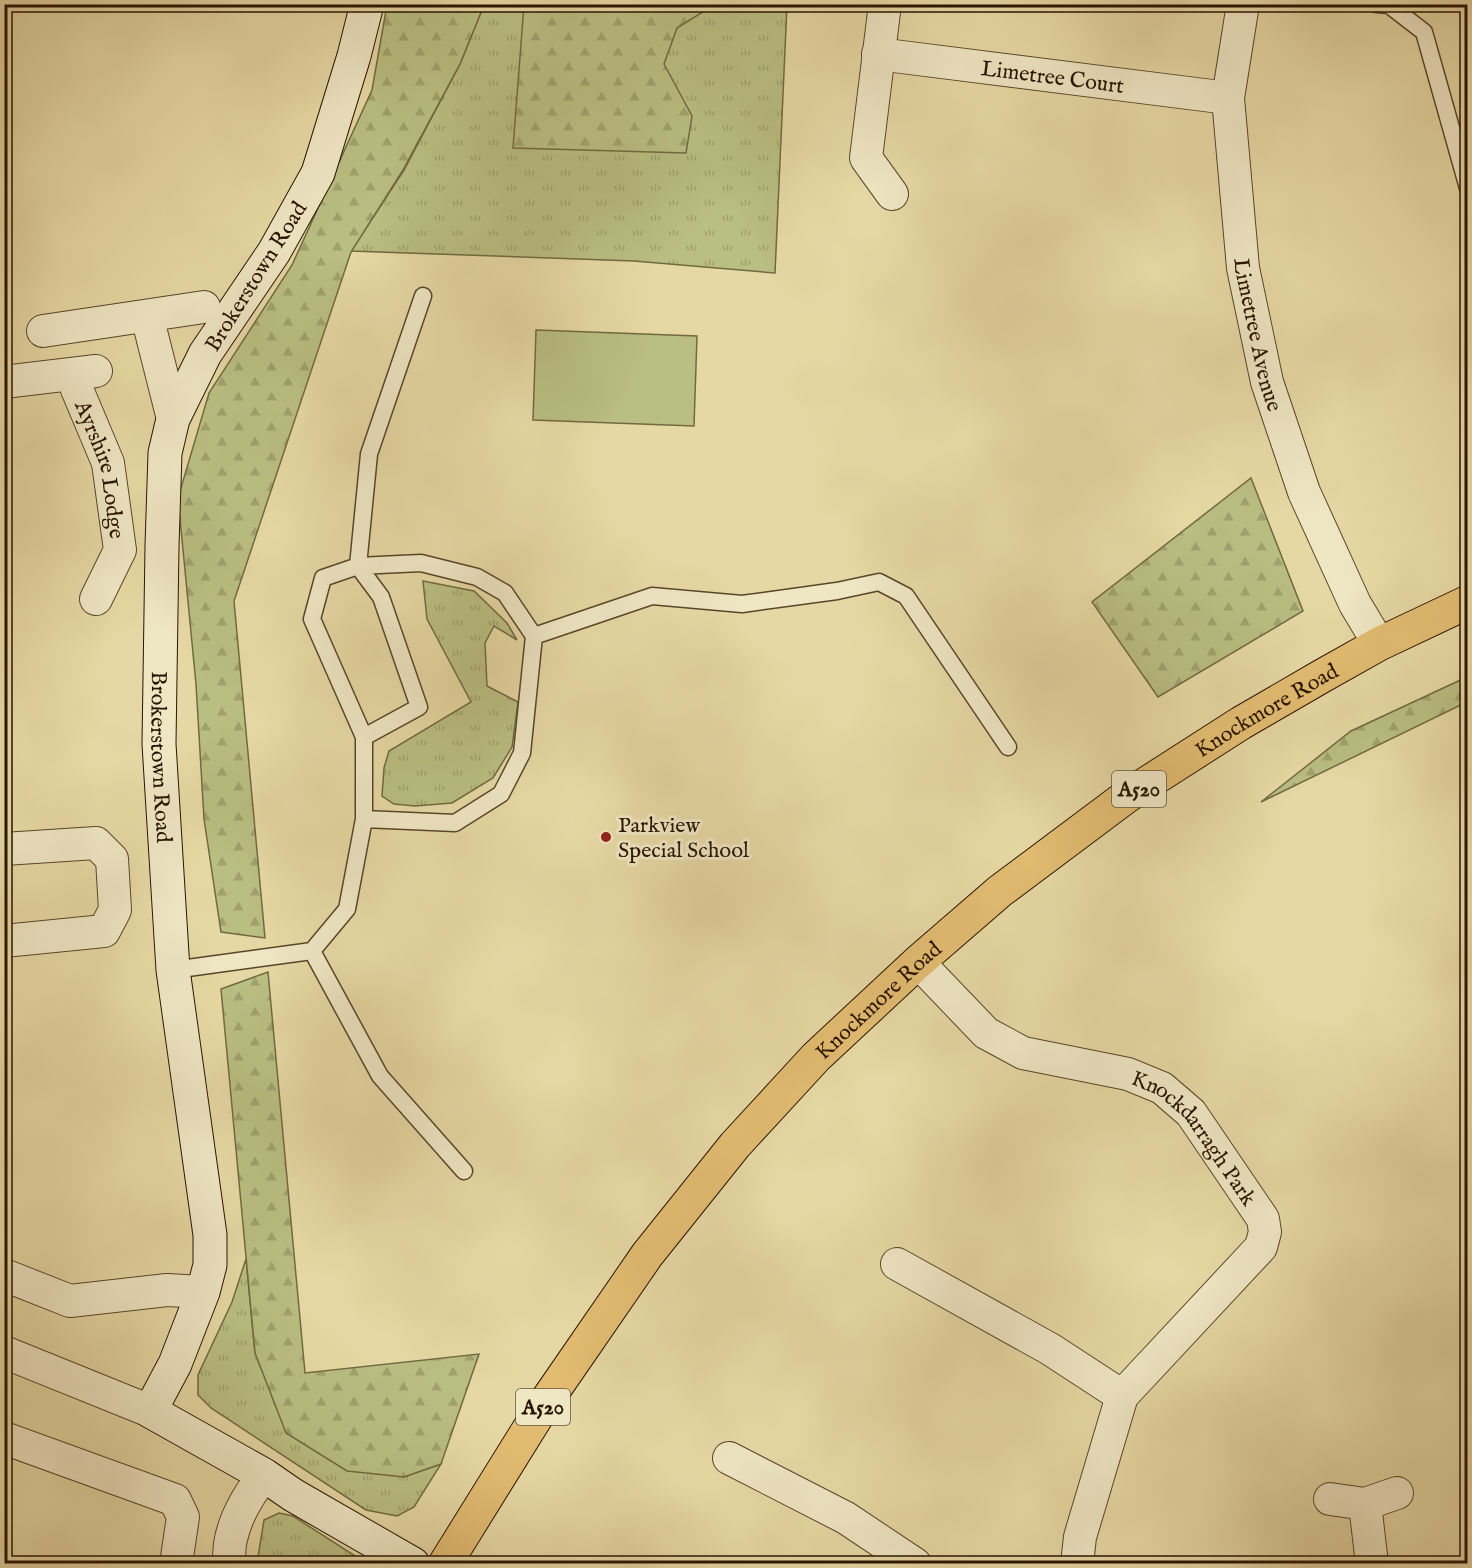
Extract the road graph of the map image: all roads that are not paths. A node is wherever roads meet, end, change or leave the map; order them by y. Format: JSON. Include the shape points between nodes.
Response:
{"nodes":[{"id":1,"x":367,"y":4,"type":"edge"},
{"id":2,"x":885,"y":4,"type":"edge"},
{"id":3,"x":1243,"y":4,"type":"edge"},
{"id":4,"x":1377,"y":4,"type":"edge"},
{"id":5,"x":878,"y":54,"type":"junction"},
{"id":6,"x":1228,"y":98,"type":"junction"},
{"id":7,"x":1467,"y":188,"type":"edge"},
{"id":8,"x":892,"y":194,"type":"dead end"},
{"id":9,"x":423,"y":296,"type":"dead end"},
{"id":10,"x":204,"y":307,"type":"dead end"},
{"id":11,"x":147,"y":316,"type":"junction"},
{"id":12,"x":44,"y":331,"type":"dead end"},
{"id":13,"x":4,"y":382,"type":"edge"},
{"id":14,"x":173,"y":419,"type":"junction"},
{"id":15,"x":358,"y":566,"type":"junction"},
{"id":16,"x":96,"y":599,"type":"dead end"},
{"id":17,"x":1467,"y":602,"type":"edge"},
{"id":18,"x":534,"y":636,"type":"junction"},
{"id":19,"x":1379,"y":644,"type":"junction"},
{"id":20,"x":364,"y":737,"type":"junction"},
{"id":21,"x":1008,"y":747,"type":"dead end"},
{"id":22,"x":364,"y":819,"type":"junction"},
{"id":23,"x":4,"y":849,"type":"edge"},
{"id":24,"x":4,"y":941,"type":"edge"},
{"id":25,"x":312,"y":951,"type":"junction"},
{"id":26,"x":918,"y":962,"type":"junction"},
{"id":27,"x":173,"y":970,"type":"junction"},
{"id":28,"x":464,"y":1171,"type":"dead end"},
{"id":29,"x":897,"y":1264,"type":"dead end"},
{"id":30,"x":4,"y":1275,"type":"edge"},
{"id":31,"x":203,"y":1292,"type":"junction"},
{"id":32,"x":4,"y":1352,"type":"edge"},
{"id":33,"x":1122,"y":1396,"type":"junction"},
{"id":34,"x":150,"y":1411,"type":"junction"},
{"id":35,"x":4,"y":1438,"type":"edge"},
{"id":36,"x":729,"y":1458,"type":"dead end"},
{"id":37,"x":264,"y":1475,"type":"junction"},
{"id":38,"x":1396,"y":1492,"type":"dead end"},
{"id":39,"x":1330,"y":1499,"type":"dead end"},
{"id":40,"x":1365,"y":1504,"type":"junction"},
{"id":41,"x":176,"y":1563,"type":"edge"},
{"id":42,"x":229,"y":1563,"type":"edge"},
{"id":43,"x":413,"y":1563,"type":"edge"},
{"id":44,"x":445,"y":1563,"type":"edge"},
{"id":45,"x":915,"y":1563,"type":"edge"},
{"id":46,"x":1077,"y":1563,"type":"edge"},
{"id":47,"x":1372,"y":1563,"type":"edge"}],
"edges":[{"from":1,"to":14,"type":"street","name":"Brokerstown Road","via":[[318,173],[274,252],[205,354]]},
{"from":2,"to":5,"type":"street"},
{"from":3,"to":6,"type":"street","name":"Limetree Avenue"},
{"from":4,"to":7,"type":"lane","via":[[1389,5],[1424,32]]},
{"from":5,"to":6,"type":"street","name":"Limetree Court"},
{"from":5,"to":8,"type":"street","via":[[866,158]]},
{"from":6,"to":19,"type":"street","name":"Limetree Avenue","via":[[1243,268],[1267,382],[1304,492],[1355,604]]},
{"from":9,"to":15,"type":"lane","via":[[369,454]]},
{"from":10,"to":11,"type":"street"},
{"from":11,"to":12,"type":"street"},
{"from":11,"to":14,"type":"street"},
{"from":13,"to":16,"type":"street","name":"Ayrshire Lodge","via":[[84,373],[108,463],[120,550]]},
{"from":14,"to":27,"type":"street","name":"Brokerstown Road","via":[[165,453],[159,744]]},
{"from":15,"to":18,"type":"lane","via":[[421,563],[477,577],[505,593]]},
{"from":15,"to":20,"type":"lane","via":[[323,579],[312,619]]},
{"from":15,"to":20,"type":"lane","via":[[381,597],[419,706]]},
{"from":17,"to":19,"type":"main road","name":"Knockmore Road","number":"A520"},
{"from":18,"to":21,"type":"lane","via":[[652,596],[742,604],[879,582],[906,596]]},
{"from":18,"to":22,"type":"lane","via":[[522,753],[501,794],[455,823]]},
{"from":19,"to":26,"type":"main road","name":"Knockmore Road","number":"A520","via":[[1241,723],[1127,796],[1000,891]]},
{"from":20,"to":22,"type":"lane"},
{"from":22,"to":25,"type":"lane","via":[[347,909]]},
{"from":23,"to":24,"type":"street","via":[[96,843],[112,859],[115,910],[104,931]]},
{"from":25,"to":27,"type":"lane"},
{"from":25,"to":28,"type":"lane","via":[[380,1076]]},
{"from":26,"to":33,"type":"street","name":"Knockdarragh Park","via":[[986,1033],[1023,1053],[1128,1074],[1162,1088],[1191,1113],[1263,1219],[1262,1247]]},
{"from":26,"to":44,"type":"main road","name":"Knockmore Road","number":"A520","via":[[786,1089],[647,1255],[545,1403]]},
{"from":27,"to":31,"type":"street","name":"Brokerstown Road","via":[[210,1235],[210,1265]]},
{"from":29,"to":33,"type":"street","via":[[1050,1349]]},
{"from":30,"to":31,"type":"street","via":[[70,1301],[167,1290]]},
{"from":31,"to":34,"type":"street","name":"Brokerstown Road","via":[[175,1364]]},
{"from":32,"to":34,"type":"street"},
{"from":33,"to":46,"type":"street","name":"Knockdarragh Park","via":[[1080,1536]]},
{"from":34,"to":37,"type":"street"},
{"from":35,"to":41,"type":"street","via":[[175,1500],[183,1517]]},
{"from":36,"to":45,"type":"street","via":[[846,1518]]},
{"from":37,"to":42,"type":"street","via":[[240,1513],[230,1540]]},
{"from":37,"to":43,"type":"street","via":[[293,1496]]},
{"from":38,"to":40,"type":"street"},
{"from":39,"to":40,"type":"street"},
{"from":40,"to":47,"type":"street"}]}
